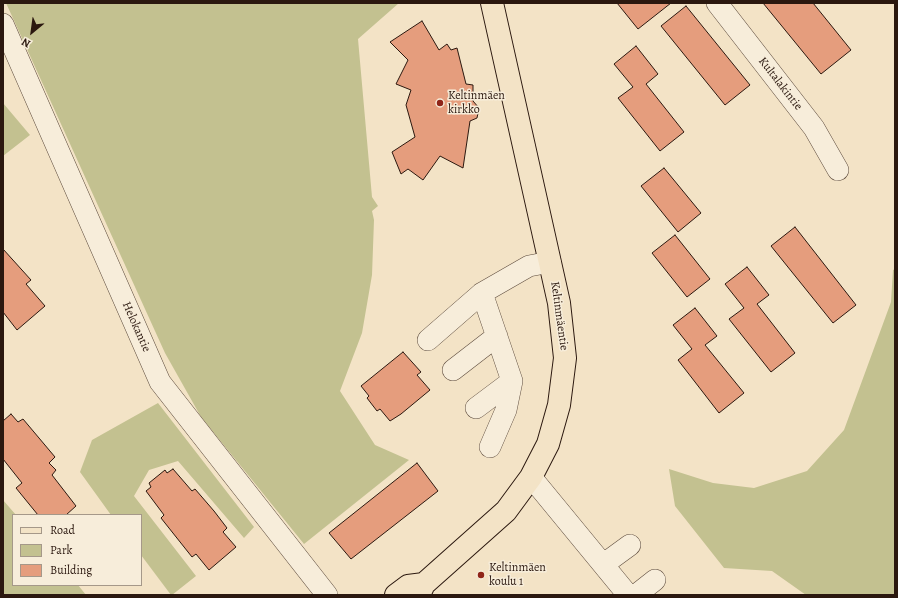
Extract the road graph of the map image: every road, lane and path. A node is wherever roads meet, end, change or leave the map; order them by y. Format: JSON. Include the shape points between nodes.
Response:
{"nodes":[{"id":1,"x":492,"y":3,"type":"edge"},
{"id":2,"x":717,"y":3,"type":"edge"},
{"id":3,"x":3,"y":24,"type":"edge"},
{"id":4,"x":838,"y":170,"type":"dead end"},
{"id":5,"x":550,"y":262,"type":"junction"},
{"id":6,"x":482,"y":293,"type":"junction"},
{"id":7,"x":497,"y":336,"type":"junction"},
{"id":8,"x":428,"y":340,"type":"dead end"},
{"id":9,"x":453,"y":370,"type":"dead end"},
{"id":10,"x":512,"y":381,"type":"junction"},
{"id":11,"x":476,"y":408,"type":"dead end"},
{"id":12,"x":490,"y":447,"type":"dead end"},
{"id":13,"x":531,"y":478,"type":"junction"},
{"id":14,"x":630,"y":545,"type":"dead end"},
{"id":15,"x":604,"y":564,"type":"junction"},
{"id":16,"x":655,"y":580,"type":"dead end"},
{"id":17,"x":422,"y":589,"type":"edge"},
{"id":18,"x":327,"y":595,"type":"edge"},
{"id":19,"x":396,"y":595,"type":"edge"},
{"id":20,"x":628,"y":595,"type":"edge"},
{"id":21,"x":636,"y":595,"type":"edge"}],
"edges":[{"from":1,"to":5,"type":"main road","name":"Keltinmäentie"},
{"from":2,"to":4,"type":"street","name":"Kultalakintie","via":[[814,128]]},
{"from":3,"to":18,"type":"street","name":"Helokantie","via":[[160,382]]},
{"from":5,"to":6,"type":"street","via":[[529,266]]},
{"from":5,"to":13,"type":"main road","name":"Keltinmäentie","via":[[559,303],[564,358],[559,406],[548,444]]},
{"from":6,"to":7,"type":"street"},
{"from":6,"to":8,"type":"street"},
{"from":7,"to":9,"type":"street"},
{"from":7,"to":10,"type":"street"},
{"from":10,"to":11,"type":"street"},
{"from":10,"to":12,"type":"street","via":[[506,410]]},
{"from":13,"to":15,"type":"street"},
{"from":13,"to":17,"type":"main road","name":"Keltinmäentie","via":[[506,511]]},
{"from":14,"to":15,"type":"street"},
{"from":15,"to":20,"type":"street"},
{"from":16,"to":21,"type":"street"},
{"from":17,"to":19,"type":"main road","name":"Keltinmäentie","via":[[408,586]]}]}
